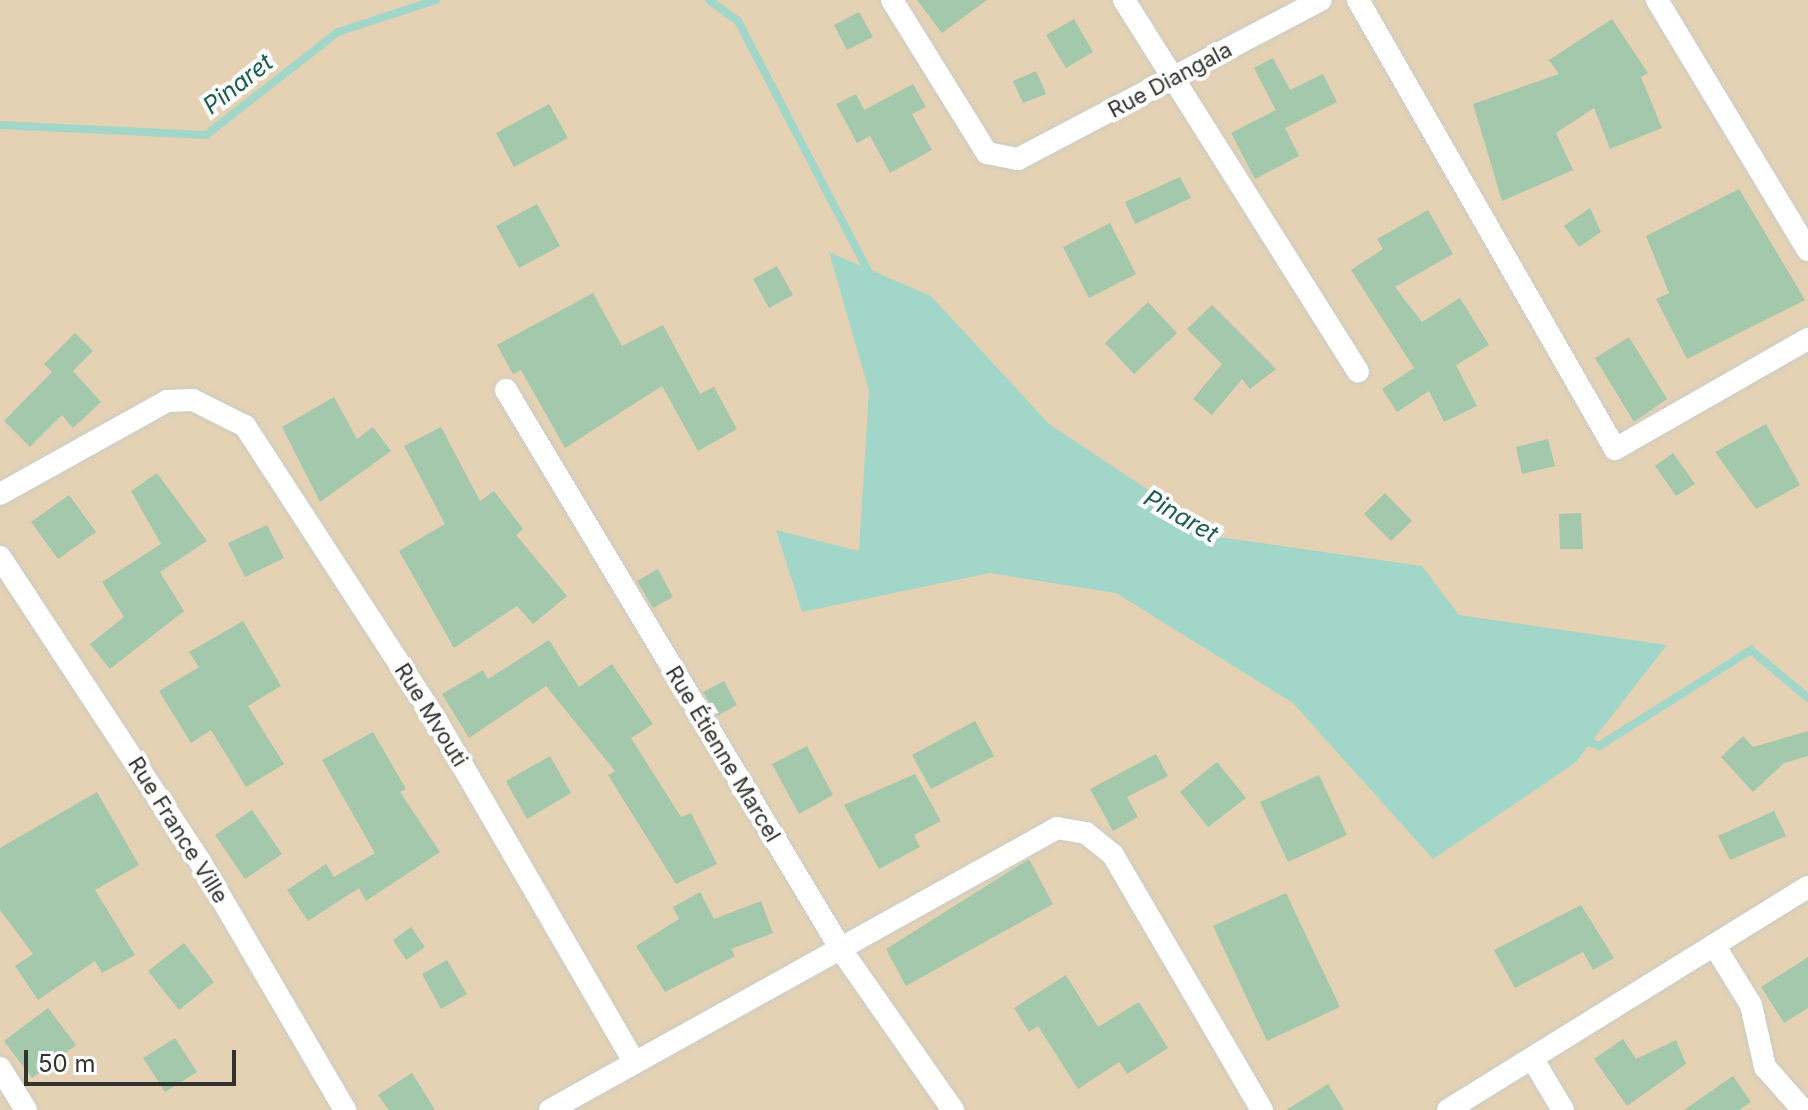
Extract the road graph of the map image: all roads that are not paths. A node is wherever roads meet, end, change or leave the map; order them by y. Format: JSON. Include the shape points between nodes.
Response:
{"nodes":[{"id":1,"x":892,"y":0,"type":"edge"},
{"id":2,"x":1124,"y":0,"type":"edge"},
{"id":3,"x":1321,"y":0,"type":"edge"},
{"id":4,"x":1358,"y":0,"type":"edge"},
{"id":5,"x":1657,"y":0,"type":"edge"},
{"id":6,"x":1169,"y":81,"type":"junction"},
{"id":7,"x":1808,"y":250,"type":"edge"},
{"id":8,"x":1808,"y":339,"type":"edge"},
{"id":9,"x":1358,"y":371,"type":"dead end"},
{"id":10,"x":506,"y":390,"type":"dead end"},
{"id":11,"x":0,"y":494,"type":"edge"},
{"id":12,"x":0,"y":557,"type":"edge"},
{"id":13,"x":1808,"y":887,"type":"edge"},
{"id":14,"x":1714,"y":945,"type":"junction"},
{"id":15,"x":842,"y":951,"type":"junction"},
{"id":16,"x":634,"y":1062,"type":"junction"},
{"id":17,"x":1535,"y":1063,"type":"junction"},
{"id":18,"x":0,"y":1068,"type":"edge"},
{"id":19,"x":26,"y":1110,"type":"edge"},
{"id":20,"x":345,"y":1110,"type":"edge"},
{"id":21,"x":550,"y":1110,"type":"edge"},
{"id":22,"x":953,"y":1110,"type":"edge"},
{"id":23,"x":1262,"y":1110,"type":"edge"},
{"id":24,"x":1448,"y":1110,"type":"edge"},
{"id":25,"x":1563,"y":1110,"type":"edge"},
{"id":26,"x":1803,"y":1110,"type":"edge"}],
"edges":[{"from":1,"to":6,"type":"street","name":"Rue Diangala","via":[[987,153],[1018,159]]},
{"from":2,"to":6,"type":"street"},
{"from":3,"to":6,"type":"street","name":"Rue Diangala"},
{"from":4,"to":8,"type":"street","via":[[1615,449]]},
{"from":5,"to":7,"type":"street"},
{"from":6,"to":9,"type":"street"},
{"from":10,"to":15,"type":"street","name":"Rue Étienne Marcel"},
{"from":11,"to":16,"type":"street","name":"Rue Mvouti","via":[[167,401],[193,400],[245,426],[436,720]]},
{"from":12,"to":20,"type":"street","name":"Rue France Ville","via":[[199,860]]},
{"from":13,"to":14,"type":"street"},
{"from":14,"to":17,"type":"street"},
{"from":14,"to":26,"type":"street","via":[[1751,1005],[1765,1067]]},
{"from":15,"to":16,"type":"street"},
{"from":15,"to":22,"type":"street","name":"Rue Étienne Marcel"},
{"from":15,"to":23,"type":"street","via":[[1057,828],[1086,833],[1113,855]]},
{"from":16,"to":21,"type":"street"},
{"from":17,"to":24,"type":"street"},
{"from":17,"to":25,"type":"street"},
{"from":18,"to":19,"type":"street"}]}
